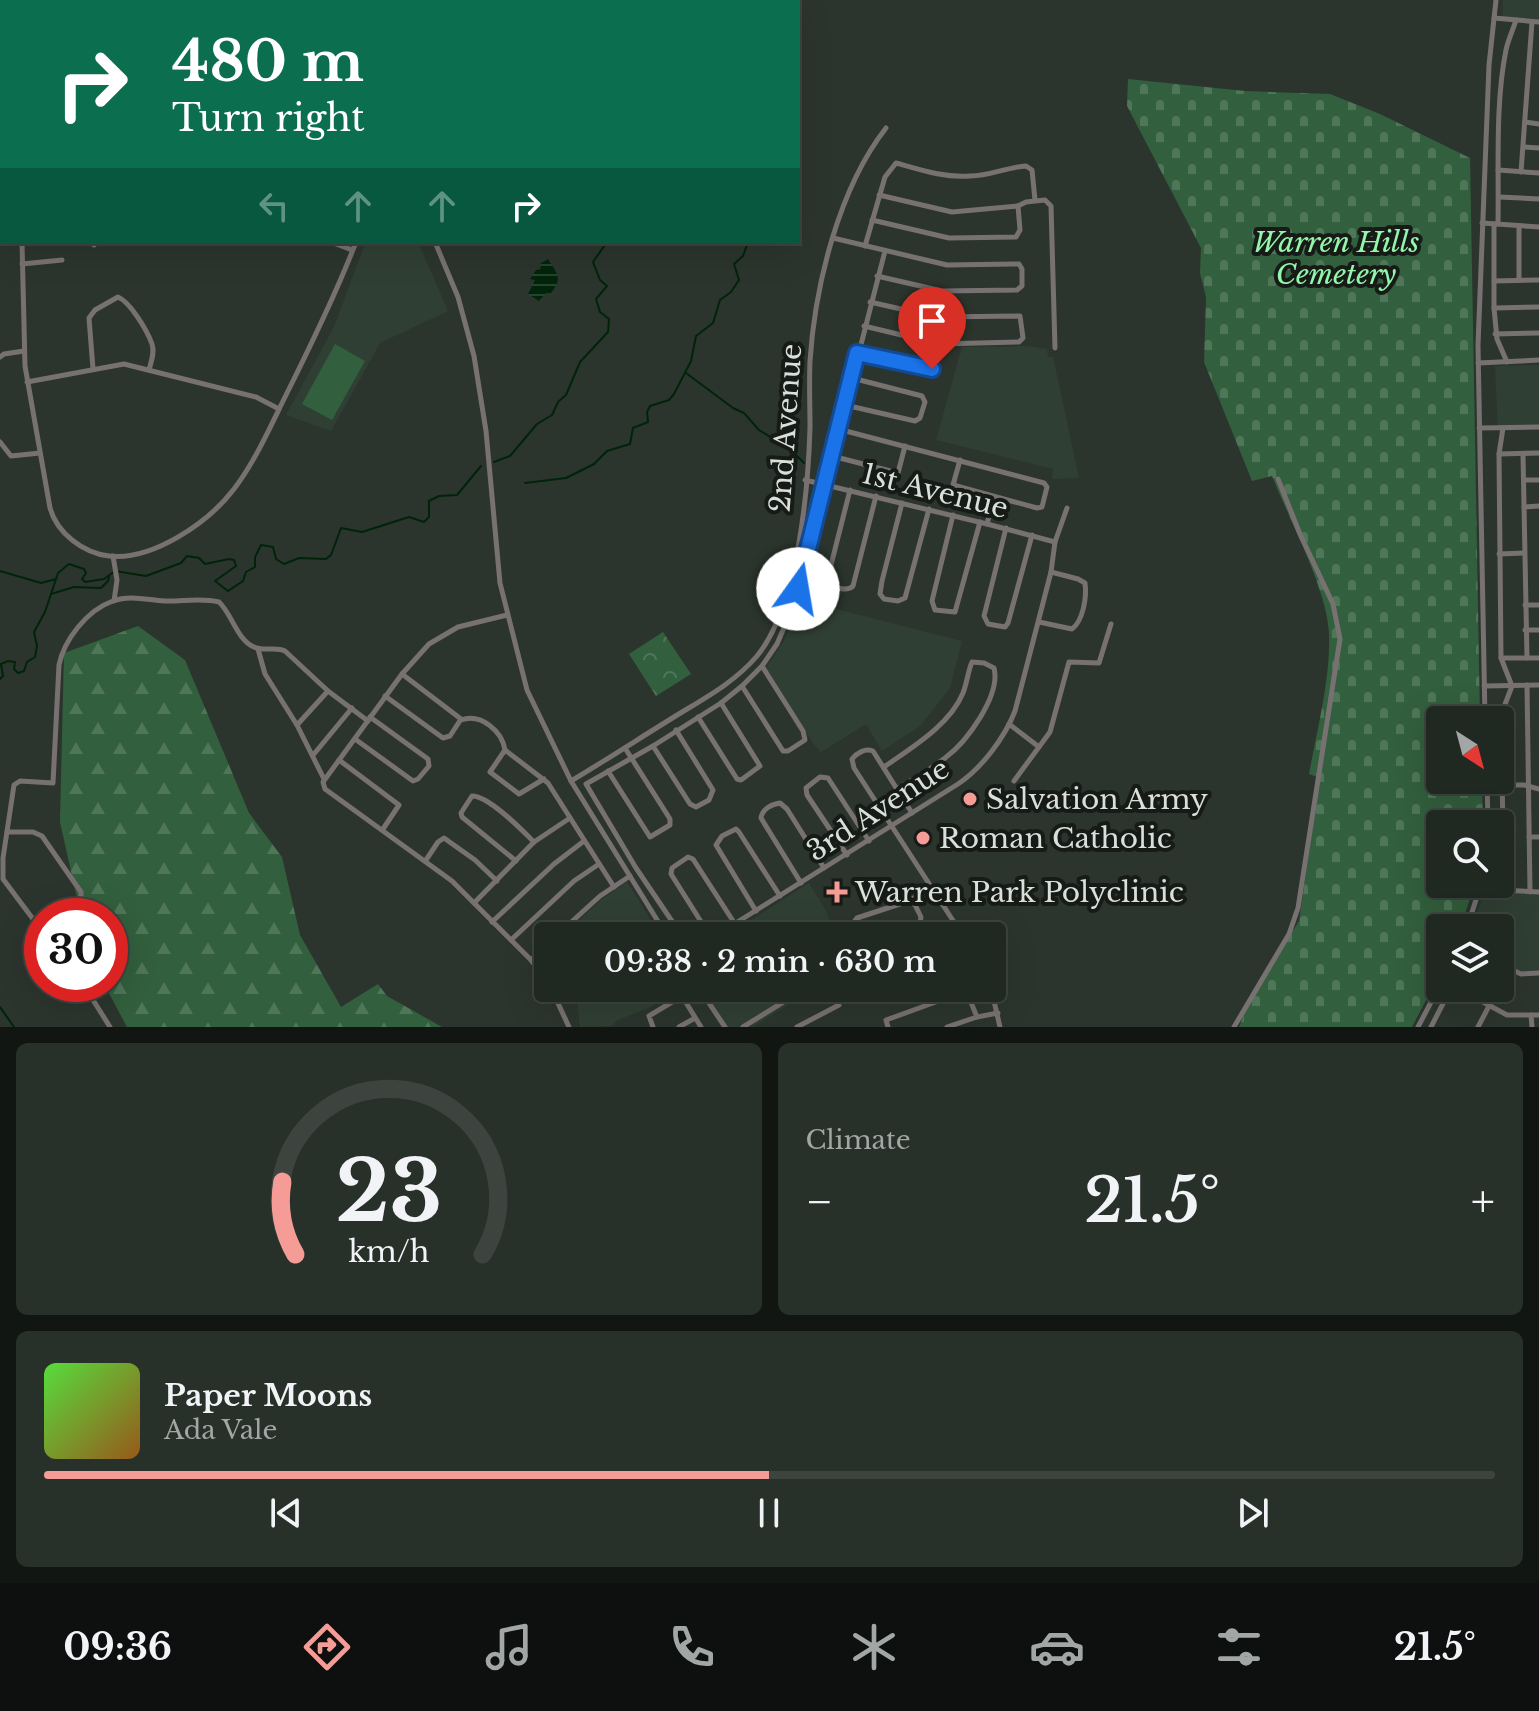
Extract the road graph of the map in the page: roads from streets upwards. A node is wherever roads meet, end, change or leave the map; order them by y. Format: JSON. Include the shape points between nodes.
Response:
{"nodes":[{"id":1,"x":1496,"y":0,"type":"edge"},
{"id":2,"x":1494,"y":18,"type":"junction"},
{"id":3,"x":1516,"y":20,"type":"junction"},
{"id":4,"x":1536,"y":22,"type":"edge"},
{"id":5,"x":1531,"y":48,"type":"junction"},
{"id":6,"x":1539,"y":48,"type":"edge"},
{"id":7,"x":1530,"y":74,"type":"junction"},
{"id":8,"x":1539,"y":74,"type":"edge"},
{"id":9,"x":1528,"y":98,"type":"junction"},
{"id":10,"x":1539,"y":99,"type":"edge"},
{"id":11,"x":1525,"y":122,"type":"junction"},
{"id":12,"x":1539,"y":124,"type":"edge"},
{"id":13,"x":886,"y":128,"type":"dead end"},
{"id":14,"x":1524,"y":147,"type":"junction"},
{"id":15,"x":1539,"y":148,"type":"edge"},
{"id":16,"x":1498,"y":170,"type":"junction"},
{"id":17,"x":1521,"y":172,"type":"junction"},
{"id":18,"x":1539,"y":173,"type":"edge"},
{"id":19,"x":879,"y":195,"type":"junction"},
{"id":20,"x":1499,"y":197,"type":"junction"},
{"id":21,"x":1539,"y":199,"type":"edge"},
{"id":22,"x":1035,"y":200,"type":"junction"},
{"id":23,"x":1018,"y":206,"type":"junction"},
{"id":24,"x":872,"y":220,"type":"junction"},
{"id":25,"x":1482,"y":223,"type":"junction"},
{"id":26,"x":1496,"y":224,"type":"junction"},
{"id":27,"x":1519,"y":226,"type":"junction"},
{"id":28,"x":1539,"y":227,"type":"edge"},
{"id":29,"x":833,"y":238,"type":"junction"},
{"id":30,"x":22,"y":244,"type":"edge"},
{"id":31,"x":336,"y":244,"type":"edge"},
{"id":32,"x":355,"y":244,"type":"edge"},
{"id":33,"x":436,"y":244,"type":"edge"},
{"id":34,"x":865,"y":246,"type":"junction"},
{"id":35,"x":352,"y":250,"type":"junction"},
{"id":36,"x":885,"y":251,"type":"junction"},
{"id":37,"x":62,"y":260,"type":"dead end"},
{"id":38,"x":22,"y":264,"type":"junction"},
{"id":39,"x":877,"y":276,"type":"junction"},
{"id":40,"x":1519,"y":280,"type":"junction"},
{"id":41,"x":1539,"y":280,"type":"edge"},
{"id":42,"x":1494,"y":281,"type":"junction"},
{"id":43,"x":870,"y":302,"type":"junction"},
{"id":44,"x":1539,"y":307,"type":"edge"},
{"id":45,"x":1494,"y":308,"type":"junction"},
{"id":46,"x":864,"y":326,"type":"junction"},
{"id":47,"x":1539,"y":333,"type":"edge"},
{"id":48,"x":1495,"y":334,"type":"junction"},
{"id":49,"x":939,"y":344,"type":"junction"},
{"id":50,"x":1055,"y":348,"type":"dead end"},
{"id":51,"x":24,"y":351,"type":"junction"},
{"id":52,"x":857,"y":353,"type":"junction"},
{"id":53,"x":0,"y":357,"type":"edge"},
{"id":54,"x":1539,"y":360,"type":"edge"},
{"id":55,"x":1507,"y":362,"type":"junction"},
{"id":56,"x":1478,"y":363,"type":"junction"},
{"id":57,"x":93,"y":369,"type":"junction"},
{"id":58,"x":149,"y":370,"type":"junction"},
{"id":59,"x":851,"y":377,"type":"junction"},
{"id":60,"x":27,"y":382,"type":"junction"},
{"id":61,"x":845,"y":405,"type":"junction"},
{"id":62,"x":279,"y":409,"type":"junction"},
{"id":63,"x":1539,"y":427,"type":"edge"},
{"id":64,"x":1479,"y":428,"type":"junction"},
{"id":65,"x":1503,"y":428,"type":"junction"},
{"id":66,"x":838,"y":429,"type":"junction"},
{"id":67,"x":0,"y":442,"type":"edge"},
{"id":68,"x":905,"y":446,"type":"junction"},
{"id":69,"x":40,"y":453,"type":"junction"},
{"id":70,"x":1539,"y":453,"type":"edge"},
{"id":71,"x":1499,"y":454,"type":"junction"},
{"id":72,"x":1523,"y":454,"type":"junction"},
{"id":73,"x":832,"y":456,"type":"junction"},
{"id":74,"x":960,"y":460,"type":"junction"},
{"id":75,"x":1278,"y":479,"type":"dead end"},
{"id":76,"x":805,"y":480,"type":"junction"},
{"id":77,"x":1524,"y":480,"type":"junction"},
{"id":78,"x":1539,"y":480,"type":"edge"},
{"id":79,"x":825,"y":484,"type":"junction"},
{"id":80,"x":850,"y":490,"type":"junction"},
{"id":81,"x":876,"y":496,"type":"junction"},
{"id":82,"x":994,"y":497,"type":"junction"},
{"id":83,"x":902,"y":503,"type":"junction"},
{"id":84,"x":1539,"y":506,"type":"edge"},
{"id":85,"x":1524,"y":507,"type":"junction"},
{"id":86,"x":1067,"y":508,"type":"dead end"},
{"id":87,"x":929,"y":509,"type":"junction"},
{"id":88,"x":953,"y":515,"type":"junction"},
{"id":89,"x":980,"y":522,"type":"junction"},
{"id":90,"x":987,"y":524,"type":"junction"},
{"id":91,"x":1006,"y":528,"type":"junction"},
{"id":92,"x":1032,"y":535,"type":"junction"},
{"id":93,"x":1055,"y":542,"type":"junction"},
{"id":94,"x":795,"y":553,"type":"junction"},
{"id":95,"x":1524,"y":553,"type":"junction"},
{"id":96,"x":1499,"y":554,"type":"junction"},
{"id":97,"x":113,"y":556,"type":"junction"},
{"id":98,"x":806,"y":556,"type":"junction"},
{"id":99,"x":1051,"y":572,"type":"junction"},
{"id":100,"x":114,"y":601,"type":"junction"},
{"id":101,"x":1525,"y":605,"type":"junction"},
{"id":102,"x":1539,"y":605,"type":"edge"},
{"id":103,"x":507,"y":615,"type":"junction"},
{"id":104,"x":1039,"y":622,"type":"junction"},
{"id":105,"x":1111,"y":624,"type":"dead end"},
{"id":106,"x":1525,"y":630,"type":"junction"},
{"id":107,"x":1539,"y":630,"type":"edge"},
{"id":108,"x":258,"y":649,"type":"junction"},
{"id":109,"x":1501,"y":658,"type":"junction"},
{"id":110,"x":1527,"y":658,"type":"junction"},
{"id":111,"x":1539,"y":658,"type":"edge"},
{"id":112,"x":762,"y":666,"type":"junction"},
{"id":113,"x":402,"y":674,"type":"junction"},
{"id":114,"x":1527,"y":685,"type":"junction"},
{"id":115,"x":1539,"y":685,"type":"edge"},
{"id":116,"x":742,"y":686,"type":"junction"},
{"id":117,"x":1484,"y":686,"type":"junction"},
{"id":118,"x":1512,"y":686,"type":"junction"},
{"id":119,"x":724,"y":687,"type":"junction"},
{"id":120,"x":328,"y":691,"type":"junction"},
{"id":121,"x":730,"y":695,"type":"junction"},
{"id":122,"x":385,"y":696,"type":"junction"},
{"id":123,"x":721,"y":703,"type":"junction"},
{"id":124,"x":1485,"y":706,"type":"edge"},
{"id":125,"x":1504,"y":706,"type":"edge"},
{"id":126,"x":352,"y":708,"type":"junction"},
{"id":127,"x":698,"y":717,"type":"junction"},
{"id":128,"x":369,"y":719,"type":"junction"},
{"id":129,"x":461,"y":720,"type":"junction"},
{"id":130,"x":1009,"y":724,"type":"junction"},
{"id":131,"x":297,"y":725,"type":"junction"},
{"id":132,"x":676,"y":730,"type":"junction"},
{"id":133,"x":355,"y":739,"type":"junction"},
{"id":134,"x":653,"y":746,"type":"junction"},
{"id":135,"x":1039,"y":747,"type":"junction"},
{"id":136,"x":625,"y":748,"type":"junction"},
{"id":137,"x":505,"y":750,"type":"junction"},
{"id":138,"x":314,"y":754,"type":"junction"},
{"id":139,"x":631,"y":758,"type":"junction"},
{"id":140,"x":339,"y":760,"type":"junction"},
{"id":141,"x":884,"y":767,"type":"junction"},
{"id":142,"x":608,"y":771,"type":"junction"},
{"id":143,"x":580,"y":775,"type":"junction"},
{"id":144,"x":324,"y":779,"type":"junction"},
{"id":145,"x":544,"y":779,"type":"junction"},
{"id":146,"x":571,"y":781,"type":"junction"},
{"id":147,"x":1014,"y":781,"type":"dead end"},
{"id":148,"x":586,"y":784,"type":"junction"},
{"id":149,"x":1514,"y":785,"type":"edge"},
{"id":150,"x":1528,"y":786,"type":"junction"},
{"id":151,"x":897,"y":789,"type":"junction"},
{"id":152,"x":1539,"y":789,"type":"edge"},
{"id":153,"x":1529,"y":812,"type":"junction"},
{"id":154,"x":1539,"y":812,"type":"edge"},
{"id":155,"x":913,"y":813,"type":"junction"},
{"id":156,"x":570,"y":818,"type":"junction"},
{"id":157,"x":892,"y":826,"type":"junction"},
{"id":158,"x":383,"y":829,"type":"junction"},
{"id":159,"x":7,"y":832,"type":"junction"},
{"id":160,"x":1529,"y":837,"type":"junction"},
{"id":161,"x":1539,"y":837,"type":"edge"},
{"id":162,"x":584,"y":841,"type":"junction"},
{"id":163,"x":869,"y":841,"type":"junction"},
{"id":164,"x":534,"y":842,"type":"junction"},
{"id":165,"x":847,"y":855,"type":"junction"},
{"id":166,"x":426,"y":860,"type":"junction"},
{"id":167,"x":516,"y":861,"type":"junction"},
{"id":168,"x":599,"y":864,"type":"junction"},
{"id":169,"x":1530,"y":864,"type":"junction"},
{"id":170,"x":1539,"y":864,"type":"edge"},
{"id":171,"x":824,"y":868,"type":"junction"},
{"id":172,"x":630,"y":876,"type":"junction"},
{"id":173,"x":497,"y":881,"type":"junction"},
{"id":174,"x":801,"y":883,"type":"junction"},
{"id":175,"x":614,"y":887,"type":"junction"},
{"id":176,"x":931,"y":887,"type":"junction"},
{"id":177,"x":1514,"y":892,"type":"edge"},
{"id":178,"x":1530,"y":892,"type":"junction"},
{"id":179,"x":1539,"y":892,"type":"edge"},
{"id":180,"x":780,"y":896,"type":"junction"},
{"id":181,"x":81,"y":898,"type":"edge"},
{"id":182,"x":912,"y":899,"type":"junction"},
{"id":183,"x":474,"y":903,"type":"junction"},
{"id":184,"x":24,"y":906,"type":"edge"},
{"id":185,"x":756,"y":911,"type":"junction"},
{"id":186,"x":492,"y":922,"type":"junction"},
{"id":187,"x":573,"y":922,"type":"edge"},
{"id":188,"x":658,"y":922,"type":"edge"},
{"id":189,"x":673,"y":922,"type":"edge"},
{"id":190,"x":704,"y":922,"type":"edge"},
{"id":191,"x":734,"y":922,"type":"edge"},
{"id":192,"x":738,"y":922,"type":"edge"},
{"id":193,"x":854,"y":922,"type":"edge"},
{"id":194,"x":920,"y":922,"type":"edge"},
{"id":195,"x":954,"y":922,"type":"edge"},
{"id":196,"x":511,"y":940,"type":"junction"},
{"id":197,"x":534,"y":957,"type":"edge"},
{"id":198,"x":531,"y":960,"type":"junction"},
{"id":199,"x":534,"y":964,"type":"edge"},
{"id":200,"x":1514,"y":971,"type":"edge"},
{"id":201,"x":1539,"y":973,"type":"edge"},
{"id":202,"x":94,"y":1002,"type":"edge"},
{"id":203,"x":557,"y":1002,"type":"edge"},
{"id":204,"x":708,"y":1002,"type":"edge"},
{"id":205,"x":784,"y":1002,"type":"edge"},
{"id":206,"x":838,"y":1002,"type":"edge"},
{"id":207,"x":932,"y":1002,"type":"edge"},
{"id":208,"x":971,"y":1002,"type":"edge"},
{"id":209,"x":995,"y":1002,"type":"edge"},
{"id":210,"x":1431,"y":1002,"type":"edge"},
{"id":211,"x":1446,"y":1002,"type":"edge"},
{"id":212,"x":1481,"y":1002,"type":"edge"},
{"id":213,"x":1489,"y":1006,"type":"junction"},
{"id":214,"x":998,"y":1013,"type":"junction"},
{"id":215,"x":1531,"y":1015,"type":"junction"},
{"id":216,"x":1539,"y":1015,"type":"edge"},
{"id":217,"x":977,"y":1017,"type":"junction"},
{"id":218,"x":695,"y":1018,"type":"junction"},
{"id":219,"x":746,"y":1026,"type":"edge"},
{"id":220,"x":110,"y":1027,"type":"edge"},
{"id":221,"x":569,"y":1027,"type":"edge"},
{"id":222,"x":653,"y":1027,"type":"edge"},
{"id":223,"x":679,"y":1027,"type":"edge"},
{"id":224,"x":701,"y":1027,"type":"edge"},
{"id":225,"x":725,"y":1027,"type":"edge"},
{"id":226,"x":797,"y":1027,"type":"edge"},
{"id":227,"x":888,"y":1027,"type":"edge"},
{"id":228,"x":947,"y":1027,"type":"edge"},
{"id":229,"x":1000,"y":1027,"type":"edge"},
{"id":230,"x":1234,"y":1027,"type":"edge"},
{"id":231,"x":1418,"y":1027,"type":"edge"},
{"id":232,"x":1431,"y":1027,"type":"edge"},
{"id":233,"x":1478,"y":1027,"type":"edge"},
{"id":234,"x":1532,"y":1027,"type":"edge"}],
"edges":[{"from":1,"to":2,"type":"street"},
{"from":2,"to":3,"type":"street"},
{"from":2,"to":25,"type":"street"},
{"from":3,"to":4,"type":"street"},
{"from":3,"to":16,"type":"street","via":[[1506,49]]},
{"from":4,"to":5,"type":"street"},
{"from":5,"to":6,"type":"street"},
{"from":5,"to":7,"type":"street"},
{"from":7,"to":8,"type":"street"},
{"from":7,"to":9,"type":"street"},
{"from":9,"to":10,"type":"street"},
{"from":9,"to":11,"type":"street"},
{"from":11,"to":12,"type":"street"},
{"from":11,"to":14,"type":"street"},
{"from":13,"to":29,"type":"street","name":"2nd Avenue","via":[[857,176]]},
{"from":14,"to":15,"type":"street"},
{"from":14,"to":17,"type":"street"},
{"from":16,"to":17,"type":"street"},
{"from":16,"to":20,"type":"street"},
{"from":17,"to":18,"type":"street"},
{"from":19,"to":22,"type":"street","via":[[896,163],[956,177],[1026,166],[1032,170]]},
{"from":19,"to":23,"type":"street","via":[[952,212]]},
{"from":19,"to":24,"type":"street"},
{"from":20,"to":21,"type":"street"},
{"from":20,"to":26,"type":"street"},
{"from":22,"to":23,"type":"street"},
{"from":22,"to":50,"type":"street","via":[[1045,200],[1052,209]]},
{"from":23,"to":24,"type":"street","via":[[1016,237],[949,238]]},
{"from":24,"to":34,"type":"street"},
{"from":25,"to":26,"type":"street"},
{"from":25,"to":56,"type":"street"},
{"from":26,"to":27,"type":"street"},
{"from":26,"to":42,"type":"street"},
{"from":27,"to":28,"type":"street"},
{"from":27,"to":40,"type":"street"},
{"from":29,"to":34,"type":"street"},
{"from":29,"to":76,"type":"street","name":"2nd Avenue","via":[[812,337]]},
{"from":30,"to":38,"type":"street"},
{"from":31,"to":35,"type":"street"},
{"from":32,"to":35,"type":"street"},
{"from":33,"to":103,"type":"street","via":[[474,356]]},
{"from":34,"to":36,"type":"street"},
{"from":35,"to":62,"type":"street"},
{"from":36,"to":39,"type":"street"},
{"from":36,"to":39,"type":"street","via":[[947,265],[1019,264],[1022,286],[942,291]]},
{"from":37,"to":38,"type":"street"},
{"from":38,"to":51,"type":"street"},
{"from":39,"to":43,"type":"street"},
{"from":40,"to":41,"type":"street"},
{"from":40,"to":42,"type":"street"},
{"from":42,"to":45,"type":"street"},
{"from":43,"to":46,"type":"street"},
{"from":43,"to":49,"type":"street","via":[[936,317],[1022,319],[1019,342]]},
{"from":44,"to":45,"type":"street"},
{"from":45,"to":48,"type":"street"},
{"from":46,"to":49,"type":"street"},
{"from":46,"to":52,"type":"street"},
{"from":47,"to":48,"type":"street"},
{"from":48,"to":55,"type":"street"},
{"from":49,"to":52,"type":"street","via":[[929,370]]},
{"from":51,"to":53,"type":"street"},
{"from":51,"to":60,"type":"street"},
{"from":52,"to":59,"type":"street"},
{"from":54,"to":55,"type":"street"},
{"from":55,"to":56,"type":"street"},
{"from":56,"to":64,"type":"street"},
{"from":57,"to":58,"type":"street","via":[[120,364]]},
{"from":57,"to":58,"type":"street","via":[[89,318],[118,297],[151,342]]},
{"from":57,"to":60,"type":"street"},
{"from":58,"to":62,"type":"street","via":[[256,397]]},
{"from":59,"to":61,"type":"street"},
{"from":59,"to":61,"type":"street","via":[[922,396],[925,402],[915,421]]},
{"from":60,"to":69,"type":"street"},
{"from":61,"to":66,"type":"street"},
{"from":62,"to":97,"type":"street","via":[[250,465],[217,507],[159,547]]},
{"from":63,"to":65,"type":"street"},
{"from":64,"to":65,"type":"street"},
{"from":64,"to":117,"type":"street"},
{"from":65,"to":71,"type":"street"},
{"from":66,"to":68,"type":"street"},
{"from":66,"to":73,"type":"street"},
{"from":67,"to":69,"type":"street","via":[[11,456]]},
{"from":68,"to":73,"type":"street","via":[[898,473]]},
{"from":68,"to":74,"type":"street"},
{"from":69,"to":97,"type":"street","via":[[56,523],[83,547]]},
{"from":70,"to":72,"type":"street"},
{"from":71,"to":72,"type":"street"},
{"from":71,"to":96,"type":"street"},
{"from":72,"to":77,"type":"street"},
{"from":73,"to":79,"type":"street"},
{"from":74,"to":82,"type":"street","via":[[953,485]]},
{"from":74,"to":82,"type":"street","via":[[1047,487],[1042,507],[1037,508]]},
{"from":75,"to":230,"type":"street","via":[[1333,604],[1340,639],[1298,908],[1289,934]]},
{"from":76,"to":79,"type":"street","name":"1st Avenue"},
{"from":76,"to":94,"type":"street","name":"2nd Avenue"},
{"from":77,"to":78,"type":"street"},
{"from":77,"to":85,"type":"street"},
{"from":79,"to":80,"type":"street","name":"1st Avenue"},
{"from":79,"to":98,"type":"street"},
{"from":80,"to":81,"type":"street","name":"1st Avenue"},
{"from":80,"to":81,"type":"street","via":[[829,573],[833,586],[853,586]]},
{"from":81,"to":83,"type":"street","name":"1st Avenue"},
{"from":82,"to":90,"type":"street"},
{"from":83,"to":87,"type":"street","name":"1st Avenue"},
{"from":83,"to":87,"type":"street","via":[[882,581],[884,599],[905,598]]},
{"from":84,"to":85,"type":"street"},
{"from":85,"to":95,"type":"street"},
{"from":86,"to":93,"type":"street","name":"3rd Avenue"},
{"from":87,"to":88,"type":"street","name":"1st Avenue"},
{"from":88,"to":89,"type":"street","name":"1st Avenue"},
{"from":88,"to":89,"type":"street","via":[[931,604],[935,610],[955,612]]},
{"from":89,"to":90,"type":"street","name":"1st Avenue"},
{"from":90,"to":91,"type":"street","name":"1st Avenue"},
{"from":91,"to":92,"type":"street","name":"1st Avenue"},
{"from":91,"to":92,"type":"street","via":[[984,616],[988,624],[1008,623]]},
{"from":92,"to":93,"type":"street","name":"1st Avenue"},
{"from":93,"to":99,"type":"street","name":"3rd Avenue"},
{"from":94,"to":98,"type":"street"},
{"from":94,"to":119,"type":"street","name":"2nd Avenue","via":[[777,623],[759,653]]},
{"from":95,"to":96,"type":"street"},
{"from":95,"to":101,"type":"street"},
{"from":96,"to":109,"type":"street"},
{"from":97,"to":100,"type":"street"},
{"from":98,"to":112,"type":"street","via":[[790,617]]},
{"from":99,"to":104,"type":"street","name":"3rd Avenue"},
{"from":99,"to":104,"type":"street","via":[[1085,583],[1080,620],[1072,629]]},
{"from":100,"to":108,"type":"street","via":[[144,597],[219,602]]},
{"from":100,"to":159,"type":"street","via":[[88,617],[62,648],[53,783],[14,785]]},
{"from":101,"to":102,"type":"street"},
{"from":101,"to":106,"type":"street"},
{"from":103,"to":113,"type":"street","via":[[442,635]]},
{"from":103,"to":146,"type":"street","via":[[527,690]]},
{"from":104,"to":130,"type":"street","name":"3rd Avenue"},
{"from":105,"to":135,"type":"street","via":[[1099,663],[1069,662],[1053,725]]},
{"from":106,"to":107,"type":"street"},
{"from":106,"to":110,"type":"street"},
{"from":108,"to":120,"type":"street","via":[[285,651]]},
{"from":108,"to":131,"type":"street","via":[[265,674]]},
{"from":109,"to":110,"type":"street"},
{"from":109,"to":118,"type":"street"},
{"from":110,"to":111,"type":"street"},
{"from":112,"to":116,"type":"street"},
{"from":112,"to":116,"type":"street","via":[[805,740],[783,751]]},
{"from":113,"to":122,"type":"street"},
{"from":113,"to":129,"type":"street"},
{"from":114,"to":115,"type":"street"},
{"from":114,"to":118,"type":"street"},
{"from":114,"to":150,"type":"street"},
{"from":116,"to":121,"type":"street"},
{"from":117,"to":118,"type":"street"},
{"from":117,"to":124,"type":"street"},
{"from":118,"to":125,"type":"street"},
{"from":119,"to":121,"type":"street"},
{"from":119,"to":136,"type":"street","name":"2nd Avenue"},
{"from":120,"to":126,"type":"street"},
{"from":120,"to":131,"type":"street"},
{"from":121,"to":123,"type":"street"},
{"from":122,"to":128,"type":"street"},
{"from":122,"to":129,"type":"street","via":[[445,739]]},
{"from":123,"to":127,"type":"street"},
{"from":123,"to":127,"type":"street","via":[[760,766],[741,780]]},
{"from":126,"to":128,"type":"street"},
{"from":126,"to":138,"type":"street"},
{"from":127,"to":132,"type":"street"},
{"from":128,"to":133,"type":"street"},
{"from":128,"to":133,"type":"street","via":[[428,759],[429,766],[413,781]]},
{"from":129,"to":137,"type":"street","via":[[473,717],[491,727],[502,737]]},
{"from":130,"to":135,"type":"street"},
{"from":130,"to":155,"type":"street","name":"3rd Avenue","via":[[967,778]]},
{"from":131,"to":138,"type":"street"},
{"from":132,"to":134,"type":"street"},
{"from":132,"to":134,"type":"street","via":[[713,790],[709,800],[696,807],[690,804]]},
{"from":133,"to":140,"type":"street"},
{"from":134,"to":139,"type":"street"},
{"from":135,"to":147,"type":"street"},
{"from":136,"to":139,"type":"street"},
{"from":136,"to":143,"type":"street","name":"2nd Avenue"},
{"from":137,"to":145,"type":"street"},
{"from":137,"to":145,"type":"street","via":[[490,772],[516,792]]},
{"from":138,"to":144,"type":"street"},
{"from":139,"to":142,"type":"street"},
{"from":139,"to":142,"type":"street","via":[[670,819],[670,825],[650,837]]},
{"from":140,"to":144,"type":"street"},
{"from":140,"to":158,"type":"street","via":[[399,805]]},
{"from":141,"to":151,"type":"street"},
{"from":141,"to":151,"type":"street","via":[[939,725],[963,694],[972,662],[994,668],[985,711],[949,756]]},
{"from":141,"to":157,"type":"street","via":[[869,750],[852,759]]},
{"from":142,"to":148,"type":"street"},
{"from":143,"to":146,"type":"street","name":"2nd Avenue"},
{"from":143,"to":148,"type":"street"},
{"from":144,"to":158,"type":"street","via":[[325,789]]},
{"from":145,"to":156,"type":"street"},
{"from":146,"to":172,"type":"street"},
{"from":148,"to":189,"type":"street"},
{"from":149,"to":150,"type":"street"},
{"from":150,"to":152,"type":"street"},
{"from":150,"to":153,"type":"street"},
{"from":151,"to":155,"type":"street"},
{"from":153,"to":154,"type":"street"},
{"from":153,"to":160,"type":"street"},
{"from":155,"to":157,"type":"street","name":"3rd Avenue"},
{"from":156,"to":162,"type":"street"},
{"from":156,"to":164,"type":"street"},
{"from":157,"to":163,"type":"street","name":"3rd Avenue"},
{"from":157,"to":176,"type":"street"},
{"from":158,"to":166,"type":"street"},
{"from":159,"to":181,"type":"street","via":[[42,836]]},
{"from":159,"to":184,"type":"street","via":[[3,879]]},
{"from":160,"to":161,"type":"street"},
{"from":160,"to":169,"type":"street"},
{"from":162,"to":168,"type":"street"},
{"from":162,"to":186,"type":"street"},
{"from":163,"to":165,"type":"street","name":"3rd Avenue"},
{"from":163,"to":165,"type":"street","via":[[828,778],[820,777],[806,788],[807,795]]},
{"from":164,"to":167,"type":"street"},
{"from":164,"to":167,"type":"street","via":[[472,796],[462,817]]},
{"from":165,"to":171,"type":"street","name":"3rd Avenue"},
{"from":166,"to":173,"type":"street","via":[[444,838]]},
{"from":166,"to":183,"type":"street"},
{"from":167,"to":173,"type":"street"},
{"from":168,"to":175,"type":"street"},
{"from":168,"to":196,"type":"street"},
{"from":169,"to":170,"type":"street"},
{"from":169,"to":178,"type":"street"},
{"from":171,"to":174,"type":"street","name":"3rd Avenue"},
{"from":171,"to":174,"type":"street","via":[[787,809],[780,803],[764,811],[761,818]]},
{"from":172,"to":175,"type":"street"},
{"from":172,"to":188,"type":"street"},
{"from":173,"to":183,"type":"street"},
{"from":174,"to":180,"type":"street","name":"3rd Avenue"},
{"from":175,"to":187,"type":"street"},
{"from":176,"to":182,"type":"street"},
{"from":176,"to":195,"type":"street"},
{"from":177,"to":178,"type":"street"},
{"from":178,"to":179,"type":"street"},
{"from":180,"to":185,"type":"street","name":"3rd Avenue"},
{"from":180,"to":185,"type":"street","via":[[739,832],[726,833],[717,846]]},
{"from":182,"to":193,"type":"street"},
{"from":182,"to":194,"type":"street"},
{"from":183,"to":186,"type":"street"},
{"from":185,"to":192,"type":"street","name":"3rd Avenue"},
{"from":186,"to":196,"type":"street"},
{"from":190,"to":191,"type":"street","via":[[671,874],[691,857]]},
{"from":196,"to":198,"type":"street"},
{"from":197,"to":198,"type":"street"},
{"from":198,"to":199,"type":"street"},
{"from":200,"to":201,"type":"street"},
{"from":202,"to":220,"type":"street"},
{"from":203,"to":221,"type":"street"},
{"from":204,"to":225,"type":"street"},
{"from":205,"to":219,"type":"street"},
{"from":206,"to":226,"type":"street"},
{"from":207,"to":227,"type":"street","via":[[886,1020]]},
{"from":208,"to":217,"type":"street"},
{"from":209,"to":214,"type":"street"},
{"from":210,"to":231,"type":"street"},
{"from":211,"to":232,"type":"street"},
{"from":212,"to":213,"type":"street"},
{"from":213,"to":215,"type":"street","via":[[1509,1015]]},
{"from":213,"to":233,"type":"street"},
{"from":214,"to":217,"type":"street"},
{"from":214,"to":229,"type":"street"},
{"from":215,"to":216,"type":"street"},
{"from":215,"to":234,"type":"street"},
{"from":217,"to":228,"type":"street"},
{"from":218,"to":222,"type":"street","via":[[682,996],[649,1016]]},
{"from":218,"to":223,"type":"street"},
{"from":218,"to":224,"type":"street"}]}
